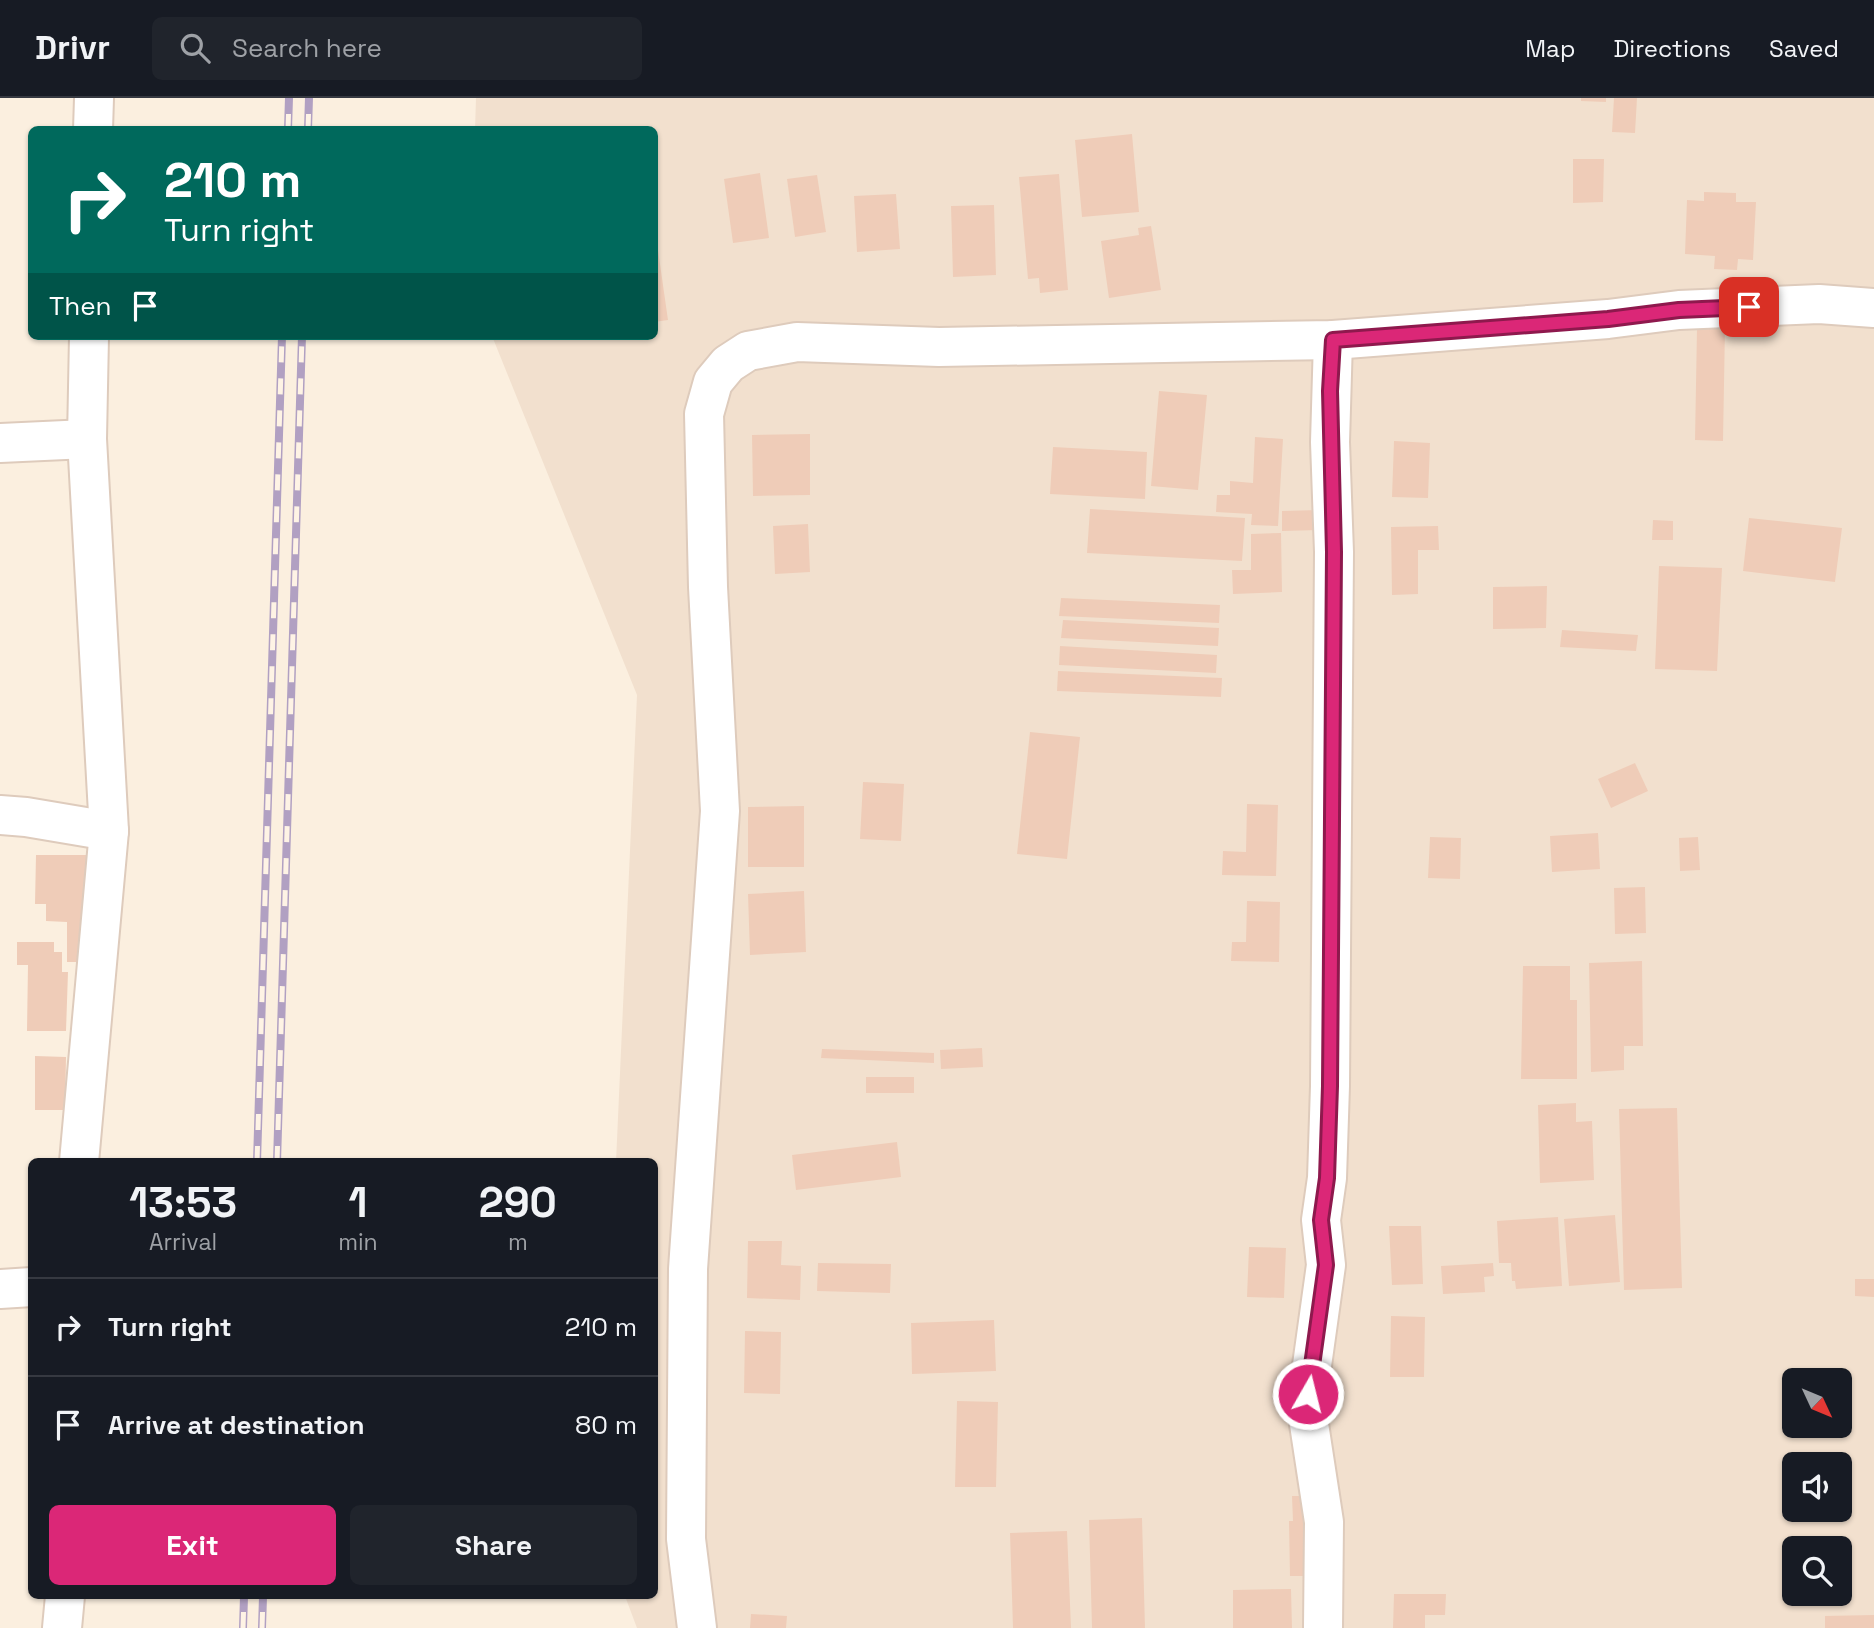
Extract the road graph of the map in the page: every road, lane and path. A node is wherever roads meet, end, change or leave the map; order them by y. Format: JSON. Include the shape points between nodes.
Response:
{"nodes":[{"id":1,"x":94,"y":98,"type":"edge"},
{"id":2,"x":93,"y":126,"type":"edge"},
{"id":3,"x":1874,"y":308,"type":"edge"},
{"id":4,"x":89,"y":340,"type":"edge"},
{"id":5,"x":1333,"y":340,"type":"junction"},
{"id":6,"x":87,"y":439,"type":"junction"},
{"id":7,"x":0,"y":443,"type":"edge"},
{"id":8,"x":0,"y":815,"type":"edge"},
{"id":9,"x":109,"y":831,"type":"junction"},
{"id":10,"x":79,"y":1158,"type":"edge"},
{"id":11,"x":28,"y":1287,"type":"edge"},
{"id":12,"x":0,"y":1289,"type":"edge"},
{"id":13,"x":65,"y":1599,"type":"edge"},
{"id":14,"x":62,"y":1628,"type":"edge"},
{"id":15,"x":697,"y":1628,"type":"edge"},
{"id":16,"x":1323,"y":1628,"type":"edge"}],
"edges":[{"from":1,"to":2,"type":"street"},
{"from":3,"to":5,"type":"street","via":[[1819,304],[1679,310]]},
{"from":4,"to":6,"type":"street"},
{"from":5,"to":15,"type":"street","via":[[939,347],[797,342],[748,351],[728,364],[713,382],[704,427],[720,811],[688,1282],[686,1539]]},
{"from":5,"to":16,"type":"street","via":[[1330,1086],[1321,1220],[1326,1265],[1308,1394],[1325,1522]]},
{"from":6,"to":7,"type":"street"},
{"from":6,"to":9,"type":"street"},
{"from":8,"to":9,"type":"street"},
{"from":9,"to":10,"type":"street"},
{"from":11,"to":12,"type":"street"},
{"from":13,"to":14,"type":"street"}]}
